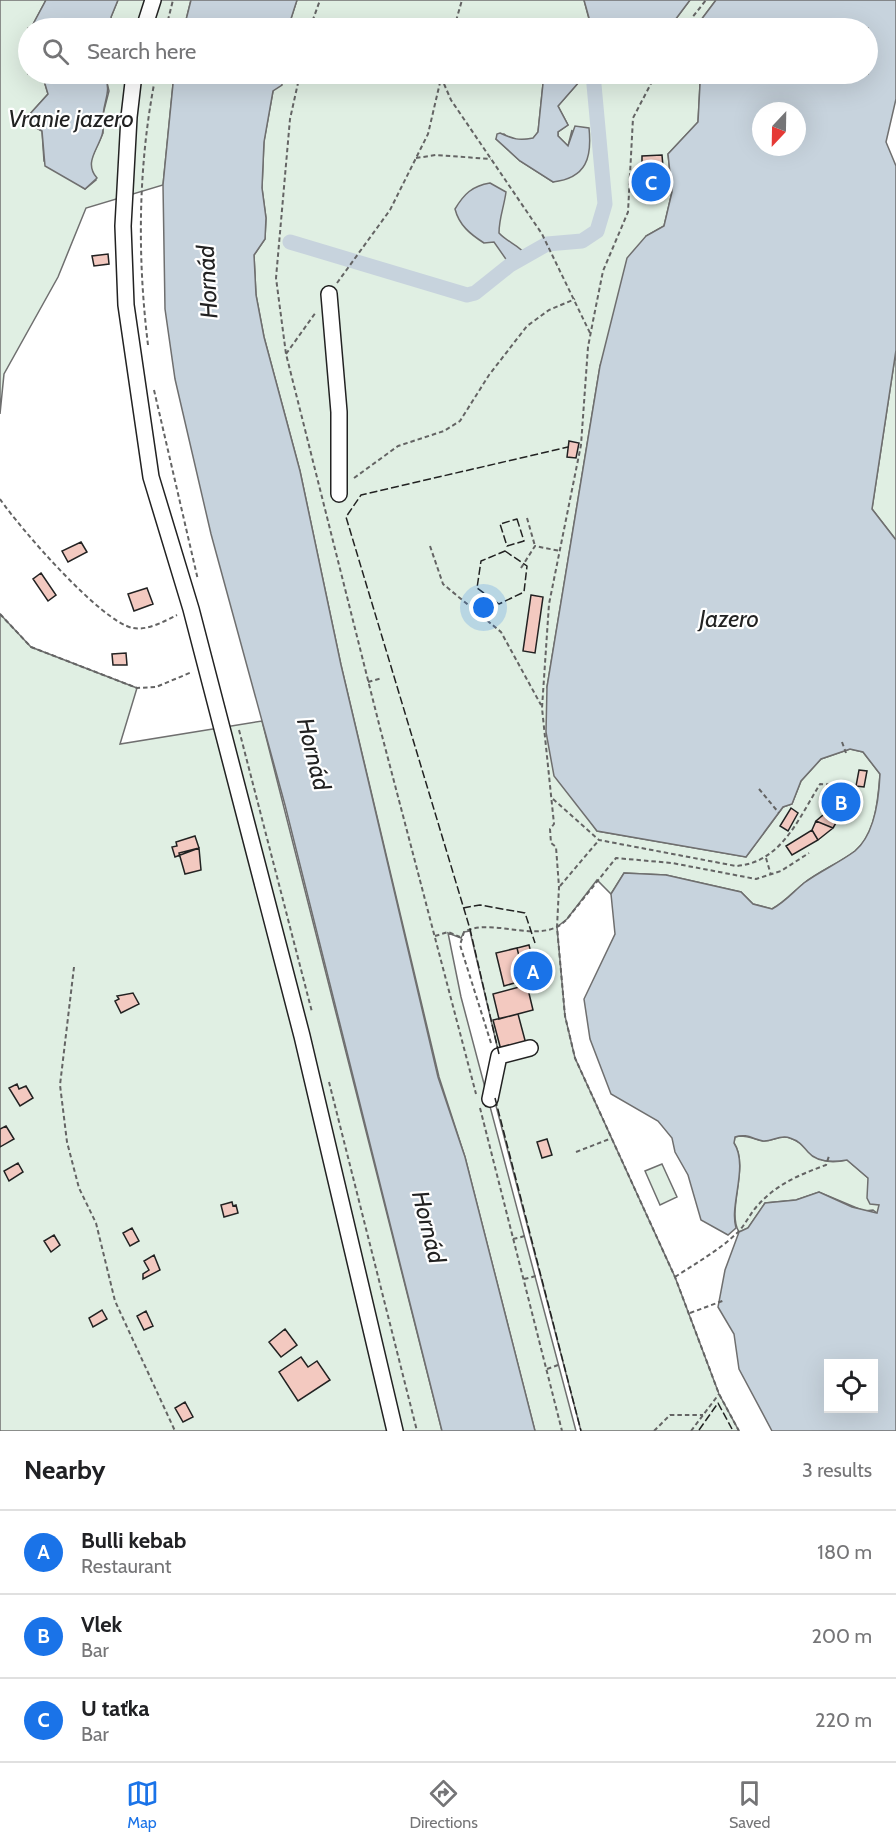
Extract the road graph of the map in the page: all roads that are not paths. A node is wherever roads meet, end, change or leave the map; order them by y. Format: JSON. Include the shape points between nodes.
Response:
{"nodes":[{"id":1,"x":153,"y":0,"type":"edge"},
{"id":2,"x":147,"y":18,"type":"edge"},
{"id":3,"x":133,"y":84,"type":"edge"},
{"id":4,"x":329,"y":294,"type":"dead end"},
{"id":5,"x":339,"y":494,"type":"road end"},
{"id":6,"x":530,"y":1048,"type":"dead end"},
{"id":7,"x":482,"y":1100,"type":"road end"},
{"id":8,"x":395,"y":1431,"type":"edge"}],
"edges":[{"from":1,"to":2,"type":"lane"},
{"from":3,"to":8,"type":"lane","via":[[123,226],[126,305],[151,477],[190,609],[302,1036]]},
{"from":4,"to":5,"type":"lane","via":[[339,412]]},
{"from":6,"to":7,"type":"lane","via":[[500,1056]]}]}
